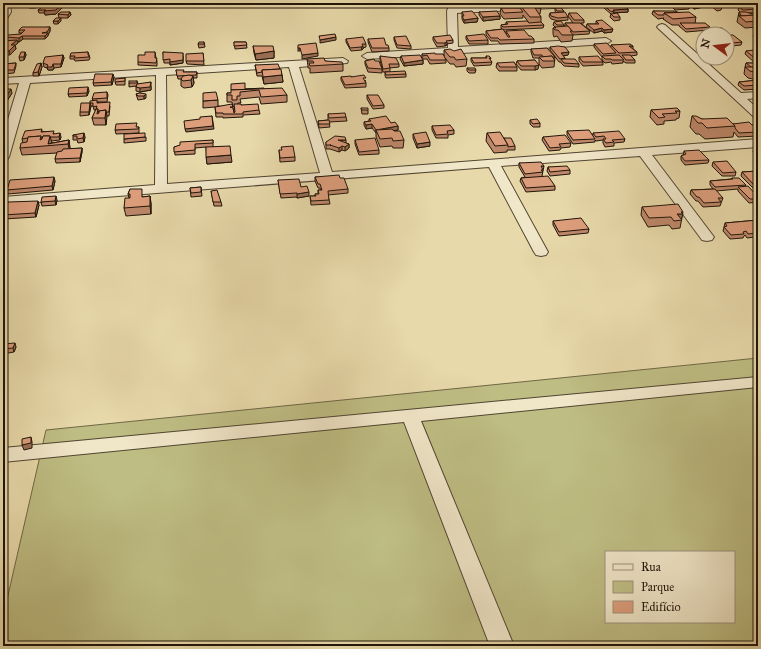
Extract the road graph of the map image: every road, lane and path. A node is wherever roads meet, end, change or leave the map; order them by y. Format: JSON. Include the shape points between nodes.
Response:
{"nodes":[{"id":1,"x":6,"y":3,"type":"edge"},
{"id":2,"x":592,"y":3,"type":"edge"},
{"id":3,"x":452,"y":7,"type":"edge"},
{"id":4,"x":3,"y":18,"type":"edge"},
{"id":5,"x":662,"y":27,"type":"dead end"},
{"id":6,"x":606,"y":41,"type":"dead end"},
{"id":7,"x":452,"y":50,"type":"junction"},
{"id":8,"x":367,"y":56,"type":"dead end"},
{"id":9,"x":343,"y":61,"type":"edge"},
{"id":10,"x":292,"y":64,"type":"junction"},
{"id":11,"x":161,"y":71,"type":"junction"},
{"id":12,"x":25,"y":80,"type":"junction"},
{"id":13,"x":3,"y":81,"type":"edge"},
{"id":14,"x":758,"y":95,"type":"edge"},
{"id":15,"x":738,"y":97,"type":"junction"},
{"id":16,"x":758,"y":115,"type":"edge"},
{"id":17,"x":758,"y":143,"type":"edge"},
{"id":18,"x":644,"y":152,"type":"junction"},
{"id":19,"x":3,"y":157,"type":"edge"},
{"id":20,"x":493,"y":163,"type":"junction"},
{"id":21,"x":327,"y":176,"type":"junction"},
{"id":22,"x":161,"y":189,"type":"junction"},
{"id":23,"x":3,"y":201,"type":"edge"},
{"id":24,"x":707,"y":236,"type":"dead end"},
{"id":25,"x":541,"y":252,"type":"dead end"},
{"id":26,"x":758,"y":382,"type":"edge"},
{"id":27,"x":410,"y":416,"type":"junction"},
{"id":28,"x":3,"y":455,"type":"edge"},
{"id":29,"x":502,"y":646,"type":"edge"}],
"edges":[{"from":1,"to":4,"type":"street"},
{"from":2,"to":3,"type":"street"},
{"from":3,"to":7,"type":"street"},
{"from":5,"to":15,"type":"street"},
{"from":6,"to":7,"type":"street"},
{"from":7,"to":8,"type":"street"},
{"from":9,"to":10,"type":"street"},
{"from":10,"to":11,"type":"street"},
{"from":10,"to":21,"type":"street"},
{"from":11,"to":12,"type":"street"},
{"from":11,"to":22,"type":"street"},
{"from":12,"to":13,"type":"street"},
{"from":12,"to":19,"type":"street"},
{"from":14,"to":15,"type":"street"},
{"from":15,"to":16,"type":"street"},
{"from":17,"to":18,"type":"street"},
{"from":18,"to":20,"type":"street"},
{"from":18,"to":24,"type":"street"},
{"from":20,"to":21,"type":"street"},
{"from":20,"to":25,"type":"street"},
{"from":21,"to":22,"type":"street"},
{"from":22,"to":23,"type":"street"},
{"from":26,"to":27,"type":"street"},
{"from":27,"to":28,"type":"street"},
{"from":27,"to":29,"type":"street"}]}
